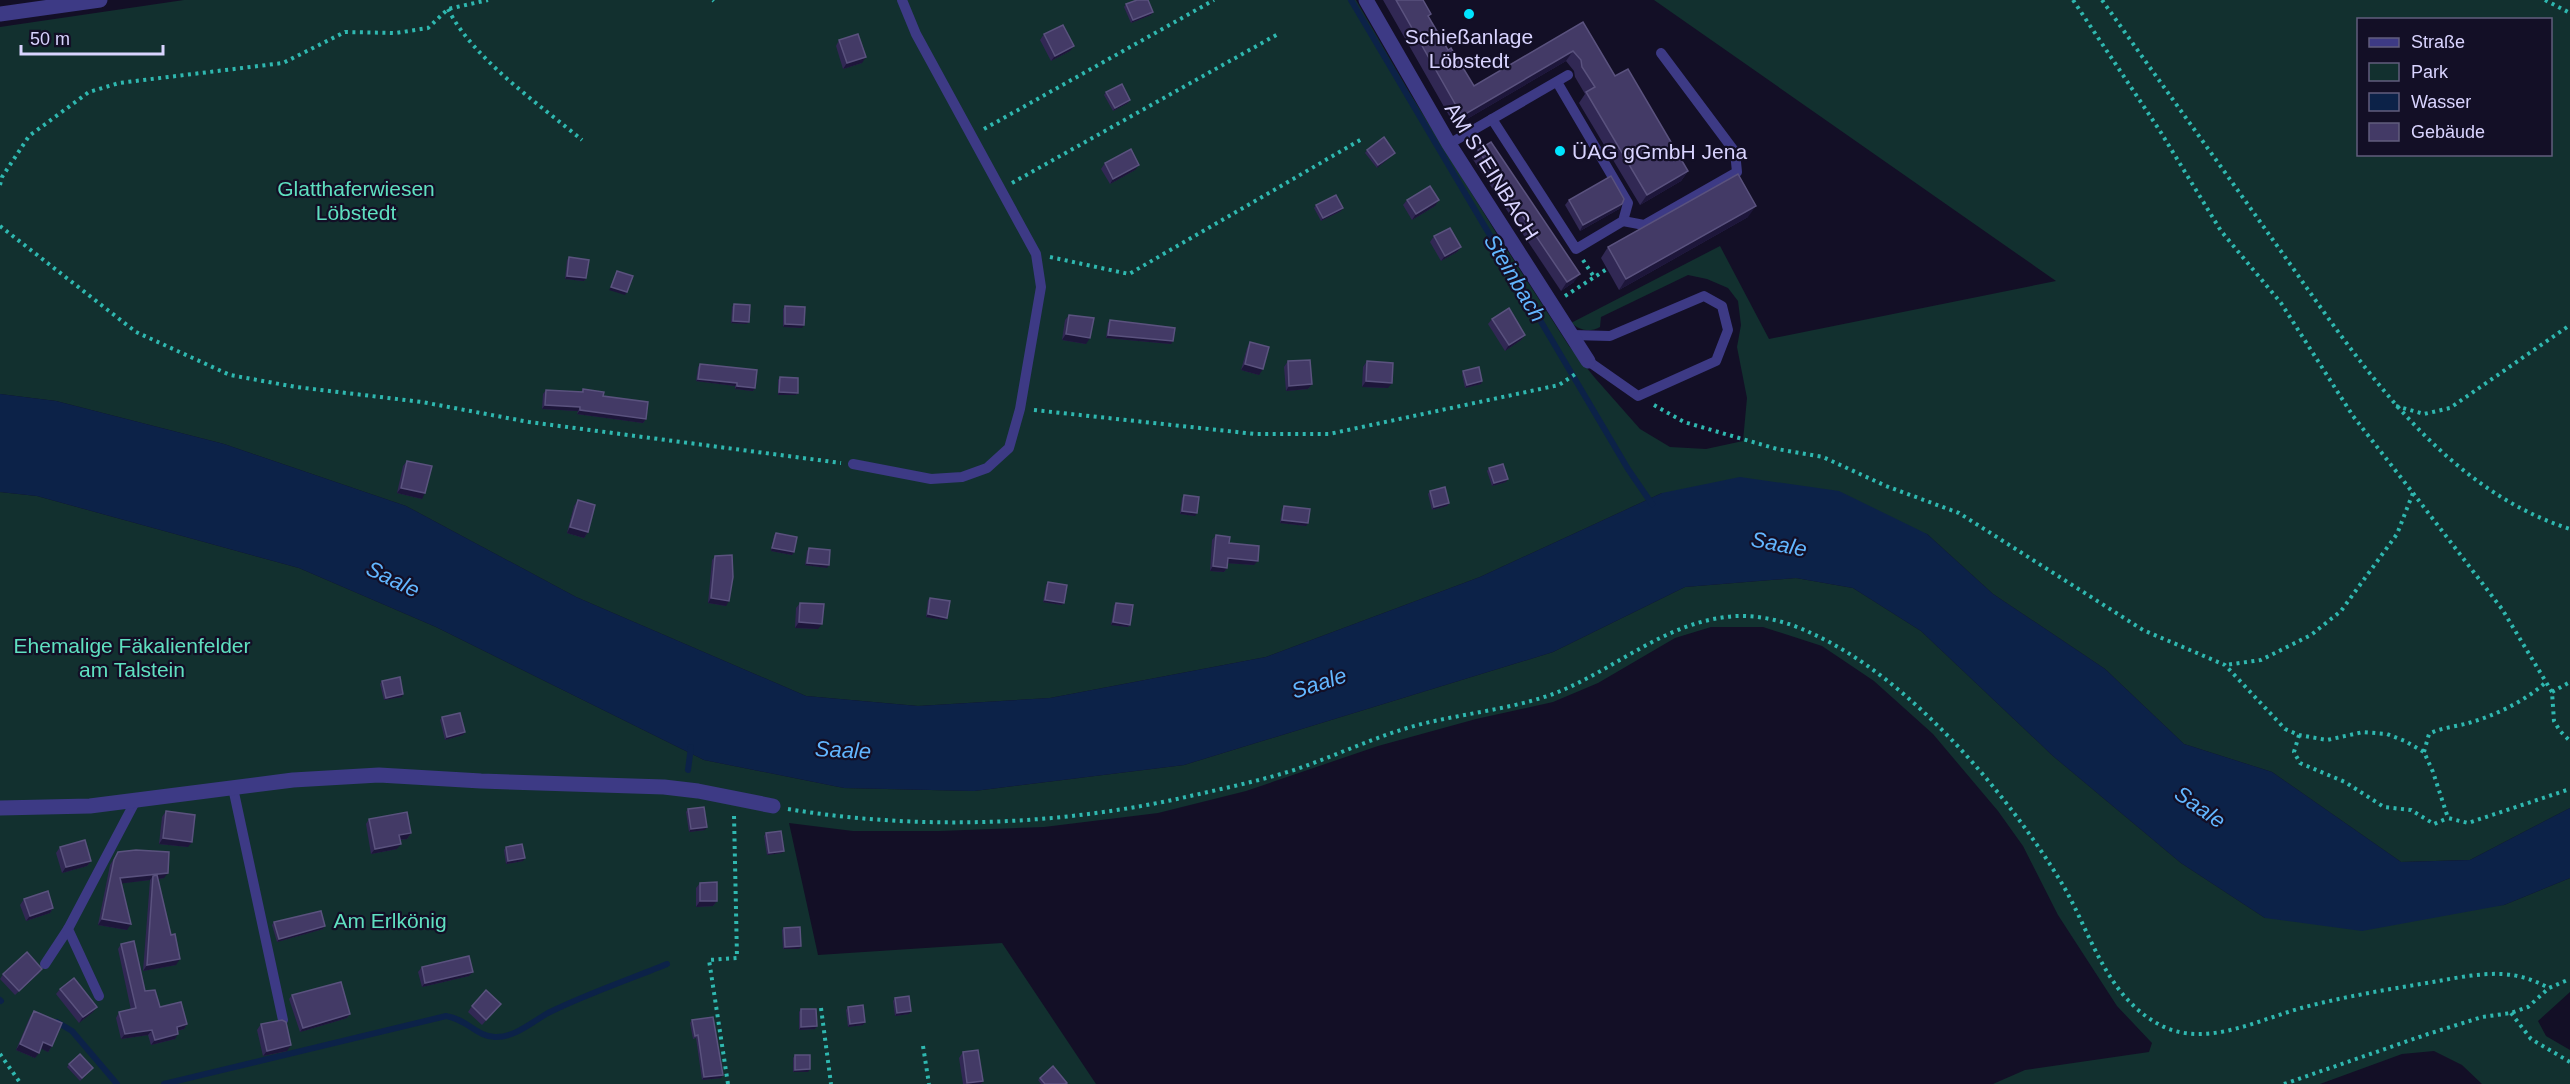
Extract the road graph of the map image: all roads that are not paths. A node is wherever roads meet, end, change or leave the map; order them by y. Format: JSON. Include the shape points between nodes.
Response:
{"nodes":[{"id":1,"x":100,"y":0,"type":"edge"},
{"id":2,"x":902,"y":0,"type":"edge"},
{"id":3,"x":1366,"y":0,"type":"edge"},
{"id":4,"x":0,"y":14,"type":"edge"},
{"id":5,"x":1661,"y":52,"type":"dead end"},
{"id":6,"x":1568,"y":75,"type":"dead end"},
{"id":7,"x":1557,"y":82,"type":"junction"},
{"id":8,"x":1492,"y":119,"type":"junction"},
{"id":9,"x":1449,"y":144,"type":"junction"},
{"id":10,"x":1623,"y":221,"type":"junction"},
{"id":11,"x":1572,"y":335,"type":"junction"},
{"id":12,"x":1584,"y":366,"type":"joint"},
{"id":13,"x":853,"y":464,"type":"road end"},
{"id":14,"x":233,"y":788,"type":"junction"},
{"id":15,"x":136,"y":800,"type":"junction"},
{"id":16,"x":773,"y":806,"type":"road end"},
{"id":17,"x":0,"y":808,"type":"edge"},
{"id":18,"x":68,"y":929,"type":"junction"},
{"id":19,"x":45,"y":964,"type":"dead end"},
{"id":20,"x":99,"y":996,"type":"dead end"},
{"id":21,"x":283,"y":1020,"type":"edge"}],
"edges":[{"from":1,"to":4,"type":"street"},
{"from":2,"to":13,"type":"lane","via":[[916,34],[1036,254],[1041,287],[1020,409],[1009,448],[987,468],[962,477],[931,479]]},
{"from":3,"to":9,"type":"street","name":"AM STEINBACH"},
{"from":5,"to":10,"type":"lane","via":[[1735,152],[1737,172],[1644,225]]},
{"from":6,"to":7,"type":"lane"},
{"from":7,"to":8,"type":"lane"},
{"from":7,"to":10,"type":"lane","via":[[1628,203]]},
{"from":8,"to":9,"type":"lane"},
{"from":8,"to":10,"type":"lane","via":[[1576,249]]},
{"from":9,"to":11,"type":"street","name":"AM STEINBACH"},
{"from":11,"to":12,"type":"street","name":"AM STEINBACH"},
{"from":11,"to":12,"type":"lane","via":[[1610,336],[1704,296],[1722,306],[1728,330],[1716,361],[1638,396]]},
{"from":14,"to":15,"type":"street"},
{"from":14,"to":16,"type":"street","via":[[379,775],[664,788]]},
{"from":14,"to":21,"type":"lane"},
{"from":15,"to":17,"type":"street","via":[[90,806]]},
{"from":15,"to":18,"type":"lane"},
{"from":18,"to":19,"type":"lane"},
{"from":18,"to":20,"type":"lane"}]}
